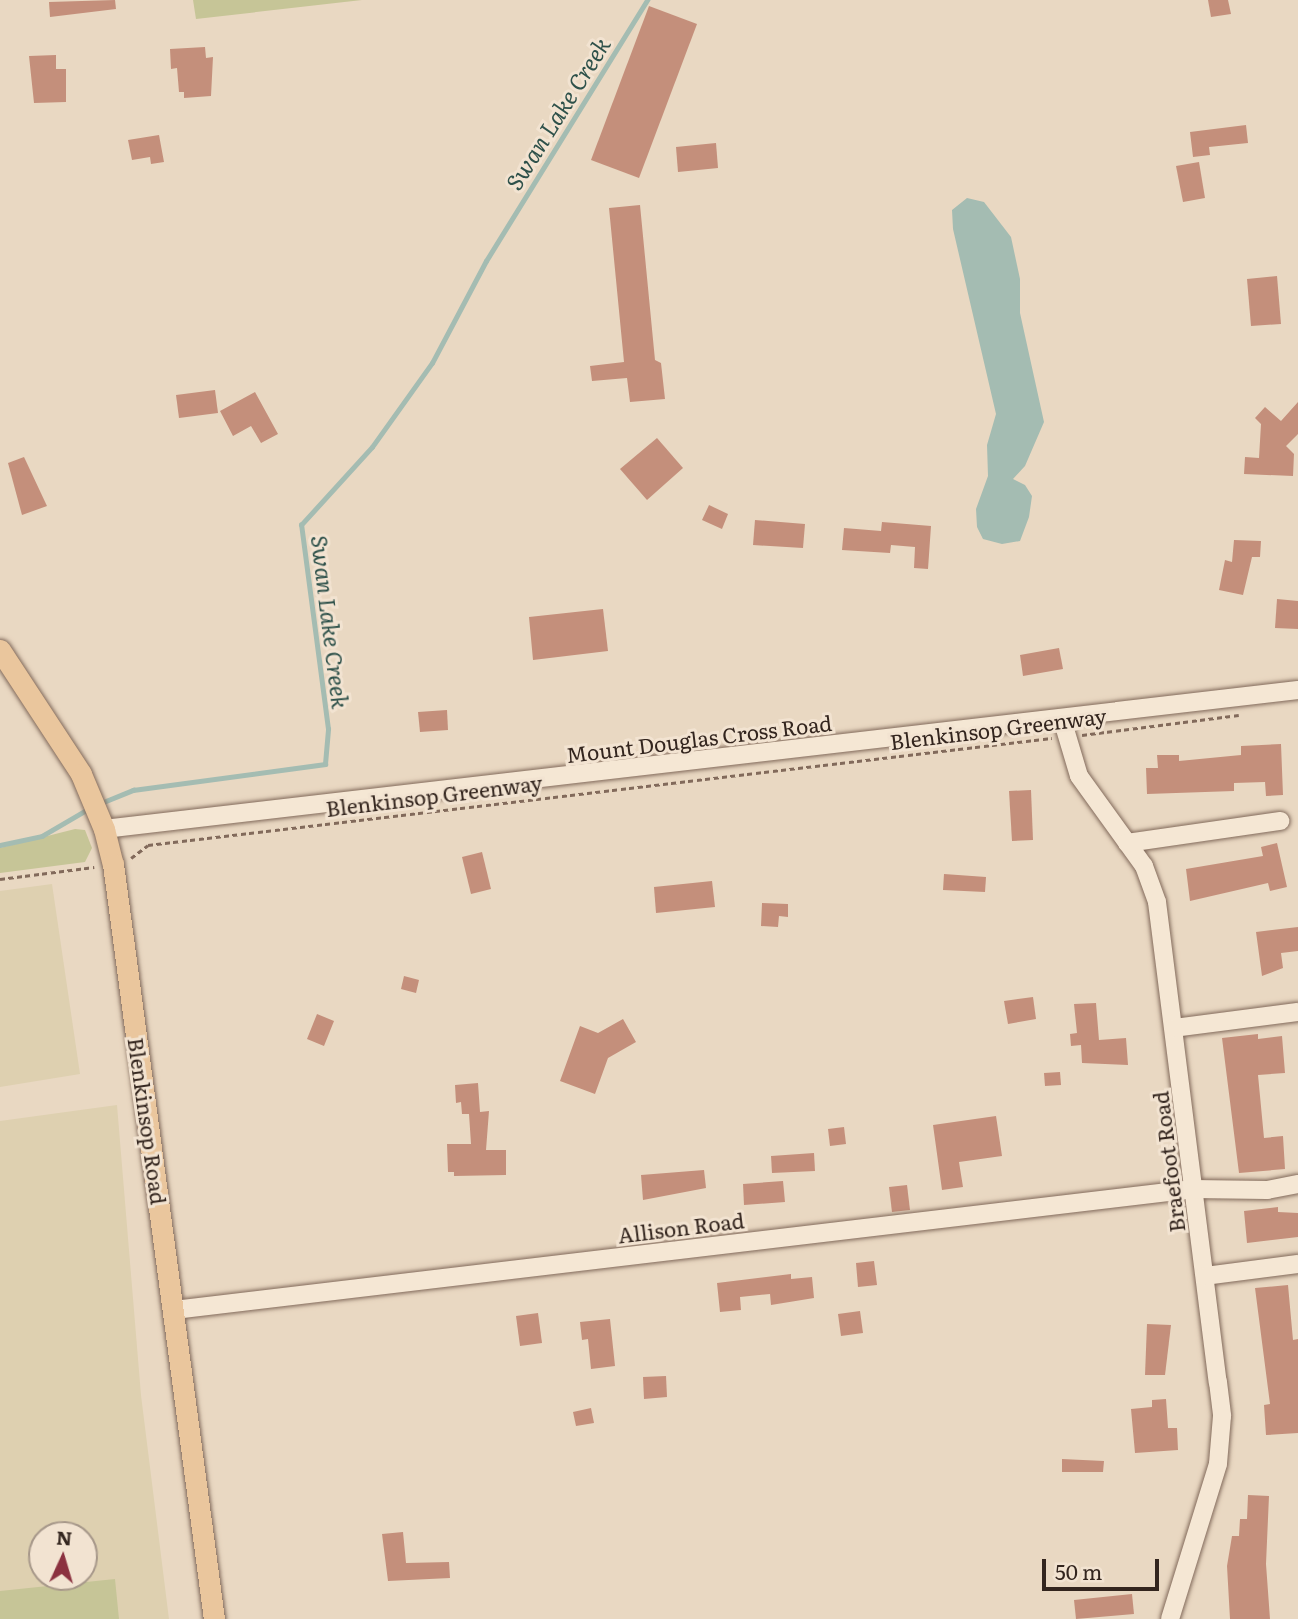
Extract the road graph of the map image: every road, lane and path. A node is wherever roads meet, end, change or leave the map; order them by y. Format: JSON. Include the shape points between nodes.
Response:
{"nodes":[{"id":1,"x":0,"y":650,"type":"edge"},
{"id":2,"x":1298,"y":690,"type":"edge"},
{"id":3,"x":1243,"y":715,"type":"dead end"},
{"id":4,"x":1063,"y":728,"type":"junction"},
{"id":5,"x":1280,"y":821,"type":"dead end"},
{"id":6,"x":104,"y":829,"type":"junction"},
{"id":7,"x":1127,"y":843,"type":"junction"},
{"id":8,"x":122,"y":862,"type":"dead end"},
{"id":9,"x":97,"y":866,"type":"dead end"},
{"id":10,"x":0,"y":879,"type":"edge"},
{"id":11,"x":1298,"y":1012,"type":"edge"},
{"id":12,"x":1174,"y":1028,"type":"junction"},
{"id":13,"x":1298,"y":1184,"type":"edge"},
{"id":14,"x":1193,"y":1189,"type":"junction"},
{"id":15,"x":1298,"y":1264,"type":"edge"},
{"id":16,"x":1205,"y":1276,"type":"junction"},
{"id":17,"x":174,"y":1310,"type":"junction"},
{"id":18,"x":214,"y":1619,"type":"edge"},
{"id":19,"x":1170,"y":1619,"type":"edge"}],
"edges":[{"from":1,"to":6,"type":"main road","name":"Blenkinsop Road","via":[[81,774]]},
{"from":2,"to":4,"type":"street","name":"Mount Douglas Cross Road"},
{"from":3,"to":4,"type":"path","name":"Blenkinsop Greenway"},
{"from":4,"to":6,"type":"street","name":"Mount Douglas Cross Road"},
{"from":4,"to":7,"type":"street","name":"Braefoot Road","via":[[1079,776]]},
{"from":4,"to":8,"type":"path","name":"Blenkinsop Greenway","via":[[148,845]]},
{"from":5,"to":7,"type":"street"},
{"from":6,"to":17,"type":"main road","name":"Blenkinsop Road","via":[[113,864]]},
{"from":7,"to":12,"type":"street","name":"Braefoot Road","via":[[1144,866],[1157,902]]},
{"from":9,"to":10,"type":"path"},
{"from":11,"to":12,"type":"street"},
{"from":12,"to":14,"type":"street","name":"Braefoot Road"},
{"from":13,"to":14,"type":"street","name":"Allison Road","via":[[1267,1190]]},
{"from":14,"to":16,"type":"street","name":"Braefoot Road"},
{"from":14,"to":17,"type":"street","name":"Allison Road"},
{"from":15,"to":16,"type":"street"},
{"from":16,"to":19,"type":"street","name":"Braefoot Road","via":[[1222,1416],[1221,1447]]},
{"from":17,"to":18,"type":"main road","name":"Blenkinsop Road"}]}
